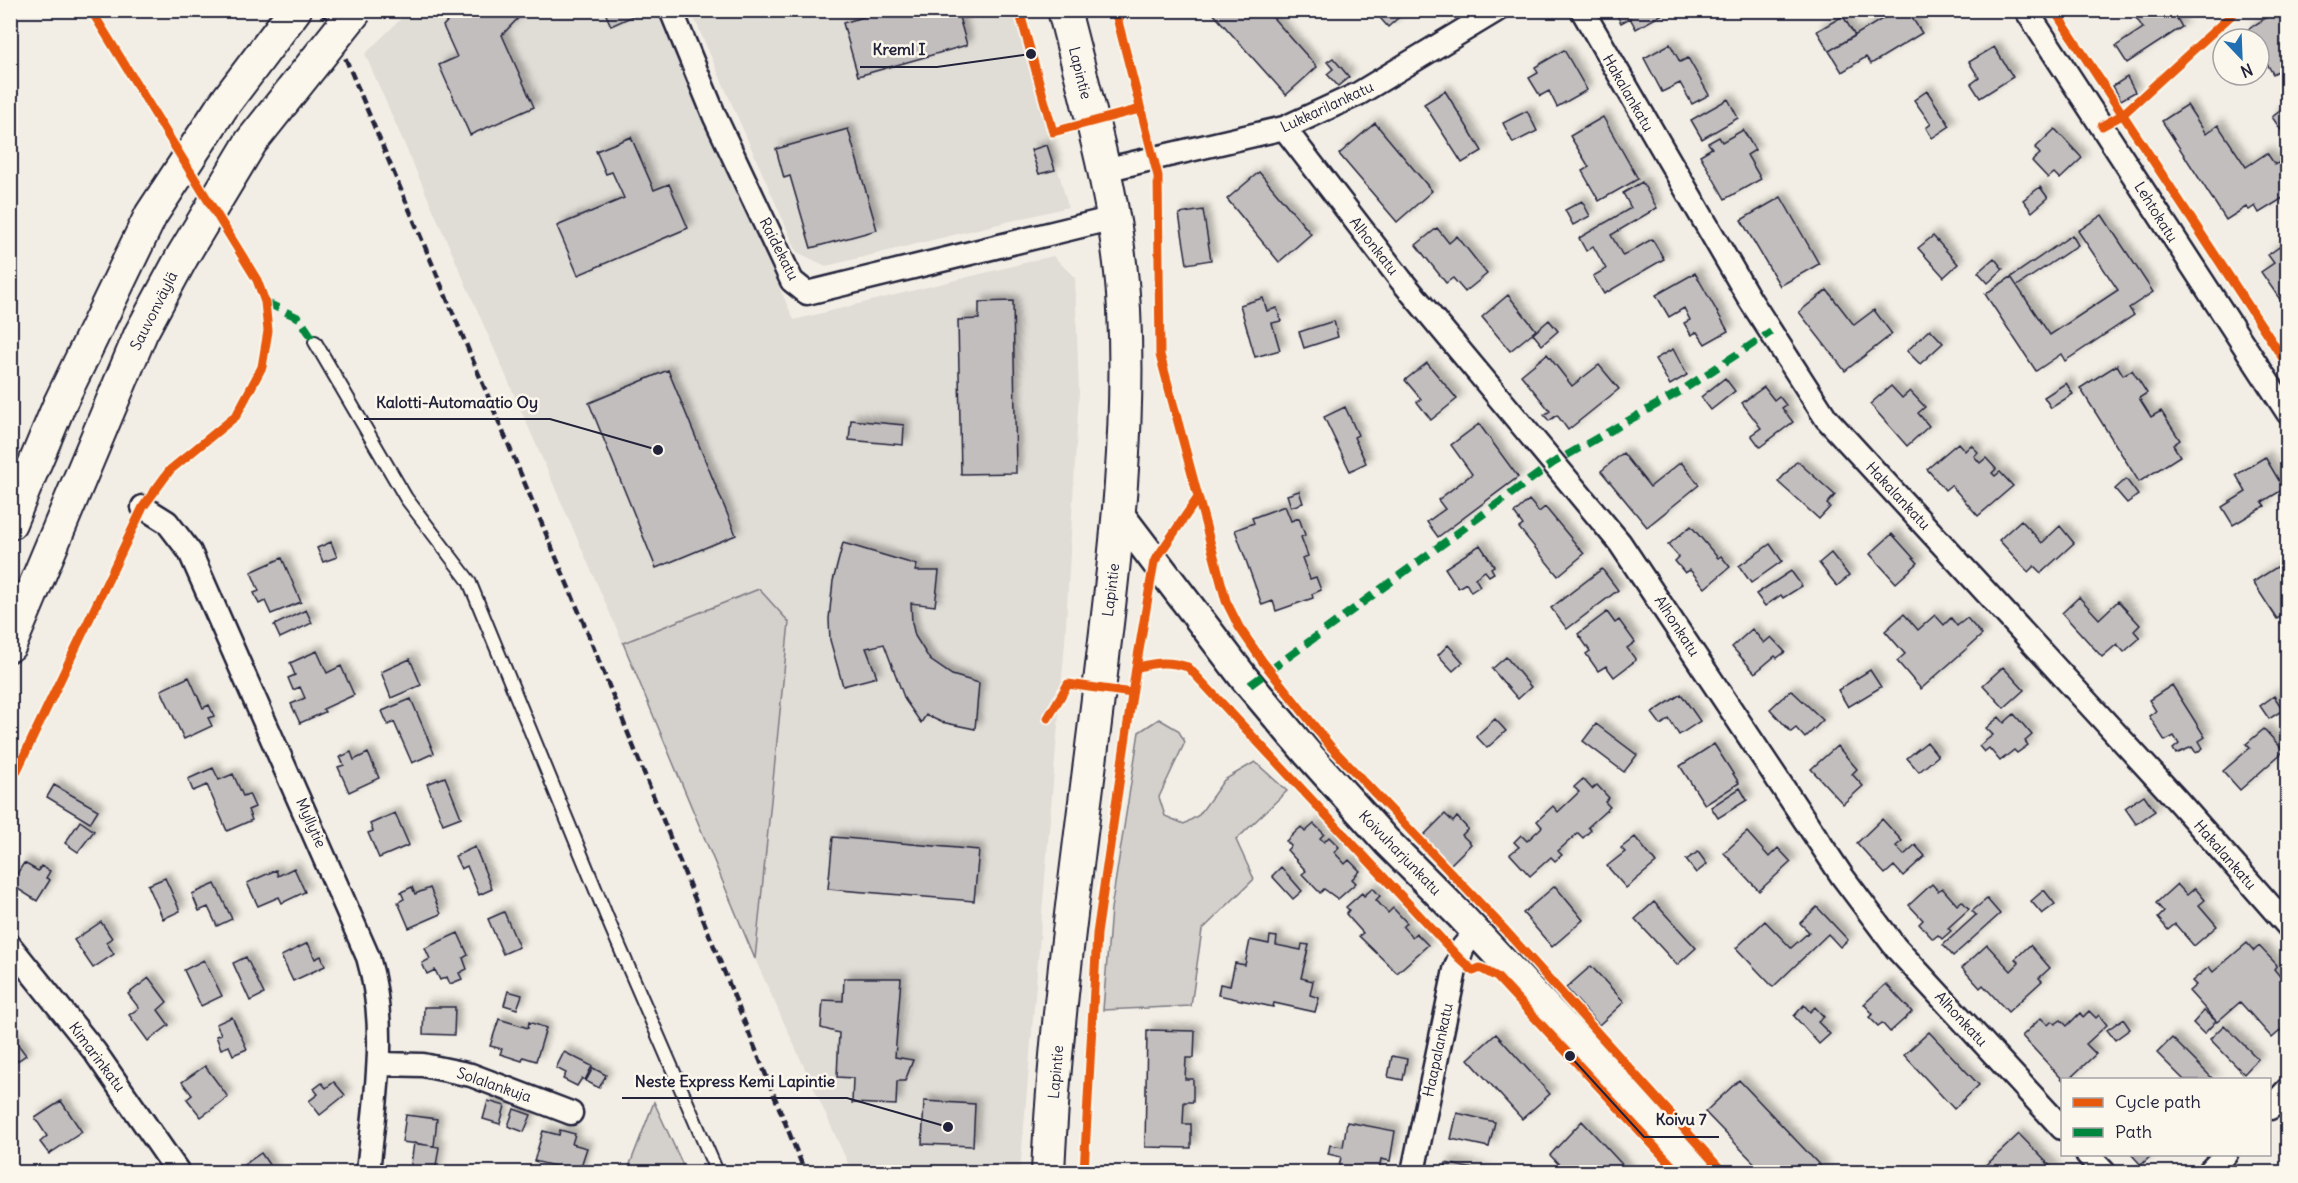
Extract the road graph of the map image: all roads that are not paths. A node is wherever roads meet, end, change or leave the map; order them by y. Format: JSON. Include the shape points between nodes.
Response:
{"nodes":[{"id":1,"x":295,"y":10,"type":"edge"},
{"id":2,"x":356,"y":10,"type":"edge"},
{"id":3,"x":671,"y":10,"type":"edge"},
{"id":4,"x":1064,"y":10,"type":"edge"},
{"id":5,"x":1497,"y":10,"type":"edge"},
{"id":6,"x":1582,"y":10,"type":"edge"},
{"id":7,"x":2026,"y":10,"type":"edge"},
{"id":8,"x":1470,"y":17,"type":"edge"},
{"id":9,"x":1284,"y":128,"type":"junction"},
{"id":10,"x":1104,"y":170,"type":"junction"},
{"id":11,"x":1114,"y":218,"type":"junction"},
{"id":12,"x":315,"y":342,"type":"dead end"},
{"id":13,"x":2288,"y":413,"type":"edge"},
{"id":14,"x":143,"y":507,"type":"dead end"},
{"id":15,"x":1120,"y":515,"type":"junction"},
{"id":16,"x":10,"y":523,"type":"edge"},
{"id":17,"x":10,"y":645,"type":"edge"},
{"id":18,"x":2288,"y":926,"type":"edge"},
{"id":19,"x":1476,"y":932,"type":"junction"},
{"id":20,"x":10,"y":946,"type":"edge"},
{"id":21,"x":380,"y":1064,"type":"junction"},
{"id":22,"x":2288,"y":1089,"type":"edge"},
{"id":23,"x":2271,"y":1107,"type":"edge"},
{"id":24,"x":572,"y":1113,"type":"dead end"},
{"id":25,"x":2061,"y":1127,"type":"edge"},
{"id":26,"x":2088,"y":1156,"type":"edge"},
{"id":27,"x":2225,"y":1156,"type":"edge"},
{"id":28,"x":178,"y":1173,"type":"edge"},
{"id":29,"x":368,"y":1173,"type":"edge"},
{"id":30,"x":717,"y":1173,"type":"edge"},
{"id":31,"x":1048,"y":1173,"type":"edge"},
{"id":32,"x":1413,"y":1173,"type":"edge"},
{"id":33,"x":1701,"y":1173,"type":"edge"},
{"id":34,"x":2104,"y":1173,"type":"edge"},
{"id":35,"x":2209,"y":1173,"type":"edge"}],
"edges":[{"from":1,"to":16,"type":"main road","via":[[222,106],[151,215],[60,404]]},
{"from":2,"to":17,"type":"main road","name":"Sauvonväylä","bridge":true,"via":[[251,142],[182,257],[141,333]]},
{"from":3,"to":11,"type":"street","name":"Raidekatu","via":[[715,117],[792,281],[807,293]]},
{"from":4,"to":10,"type":"main road","name":"Lapintie"},
{"from":5,"to":8,"type":"street","name":"Lukkarilankatu"},
{"from":6,"to":18,"type":"street","name":"Hakalankatu","via":[[1749,298],[1826,418]]},
{"from":7,"to":13,"type":"street","name":"Lehtokatu"},
{"from":8,"to":9,"type":"street","name":"Lukkarilankatu","via":[[1358,94]]},
{"from":9,"to":10,"type":"street","name":"Lukkarilankatu"},
{"from":9,"to":25,"type":"street","name":"Alhonkatu","via":[[1401,280],[1620,543],[1879,927]]},
{"from":10,"to":11,"type":"main road","name":"Lapintie"},
{"from":11,"to":15,"type":"main road","name":"Lapintie","via":[[1124,308],[1127,388]]},
{"from":12,"to":30,"type":"lane","via":[[406,498],[469,581]]},
{"from":14,"to":21,"type":"street","name":"Myllytie","via":[[167,522],[190,552],[350,909],[375,979],[380,1011]]},
{"from":15,"to":19,"type":"street","name":"Koivuharjunkatu","via":[[1286,728],[1387,842]]},
{"from":15,"to":31,"type":"main road","name":"Lapintie","via":[[1065,967]]},
{"from":19,"to":32,"type":"street","name":"Haapalankatu","via":[[1463,947],[1455,970]]},
{"from":19,"to":33,"type":"street","name":"Koivuharjunkatu"},
{"from":20,"to":28,"type":"street","name":"Kimarinkatu","via":[[95,1052]]},
{"from":21,"to":24,"type":"street","name":"Solalankuja","via":[[423,1065],[471,1075]]},
{"from":21,"to":29,"type":"street","name":"Myllytie"},
{"from":22,"to":23,"type":"street"},
{"from":26,"to":34,"type":"street"},
{"from":27,"to":35,"type":"street"}]}
